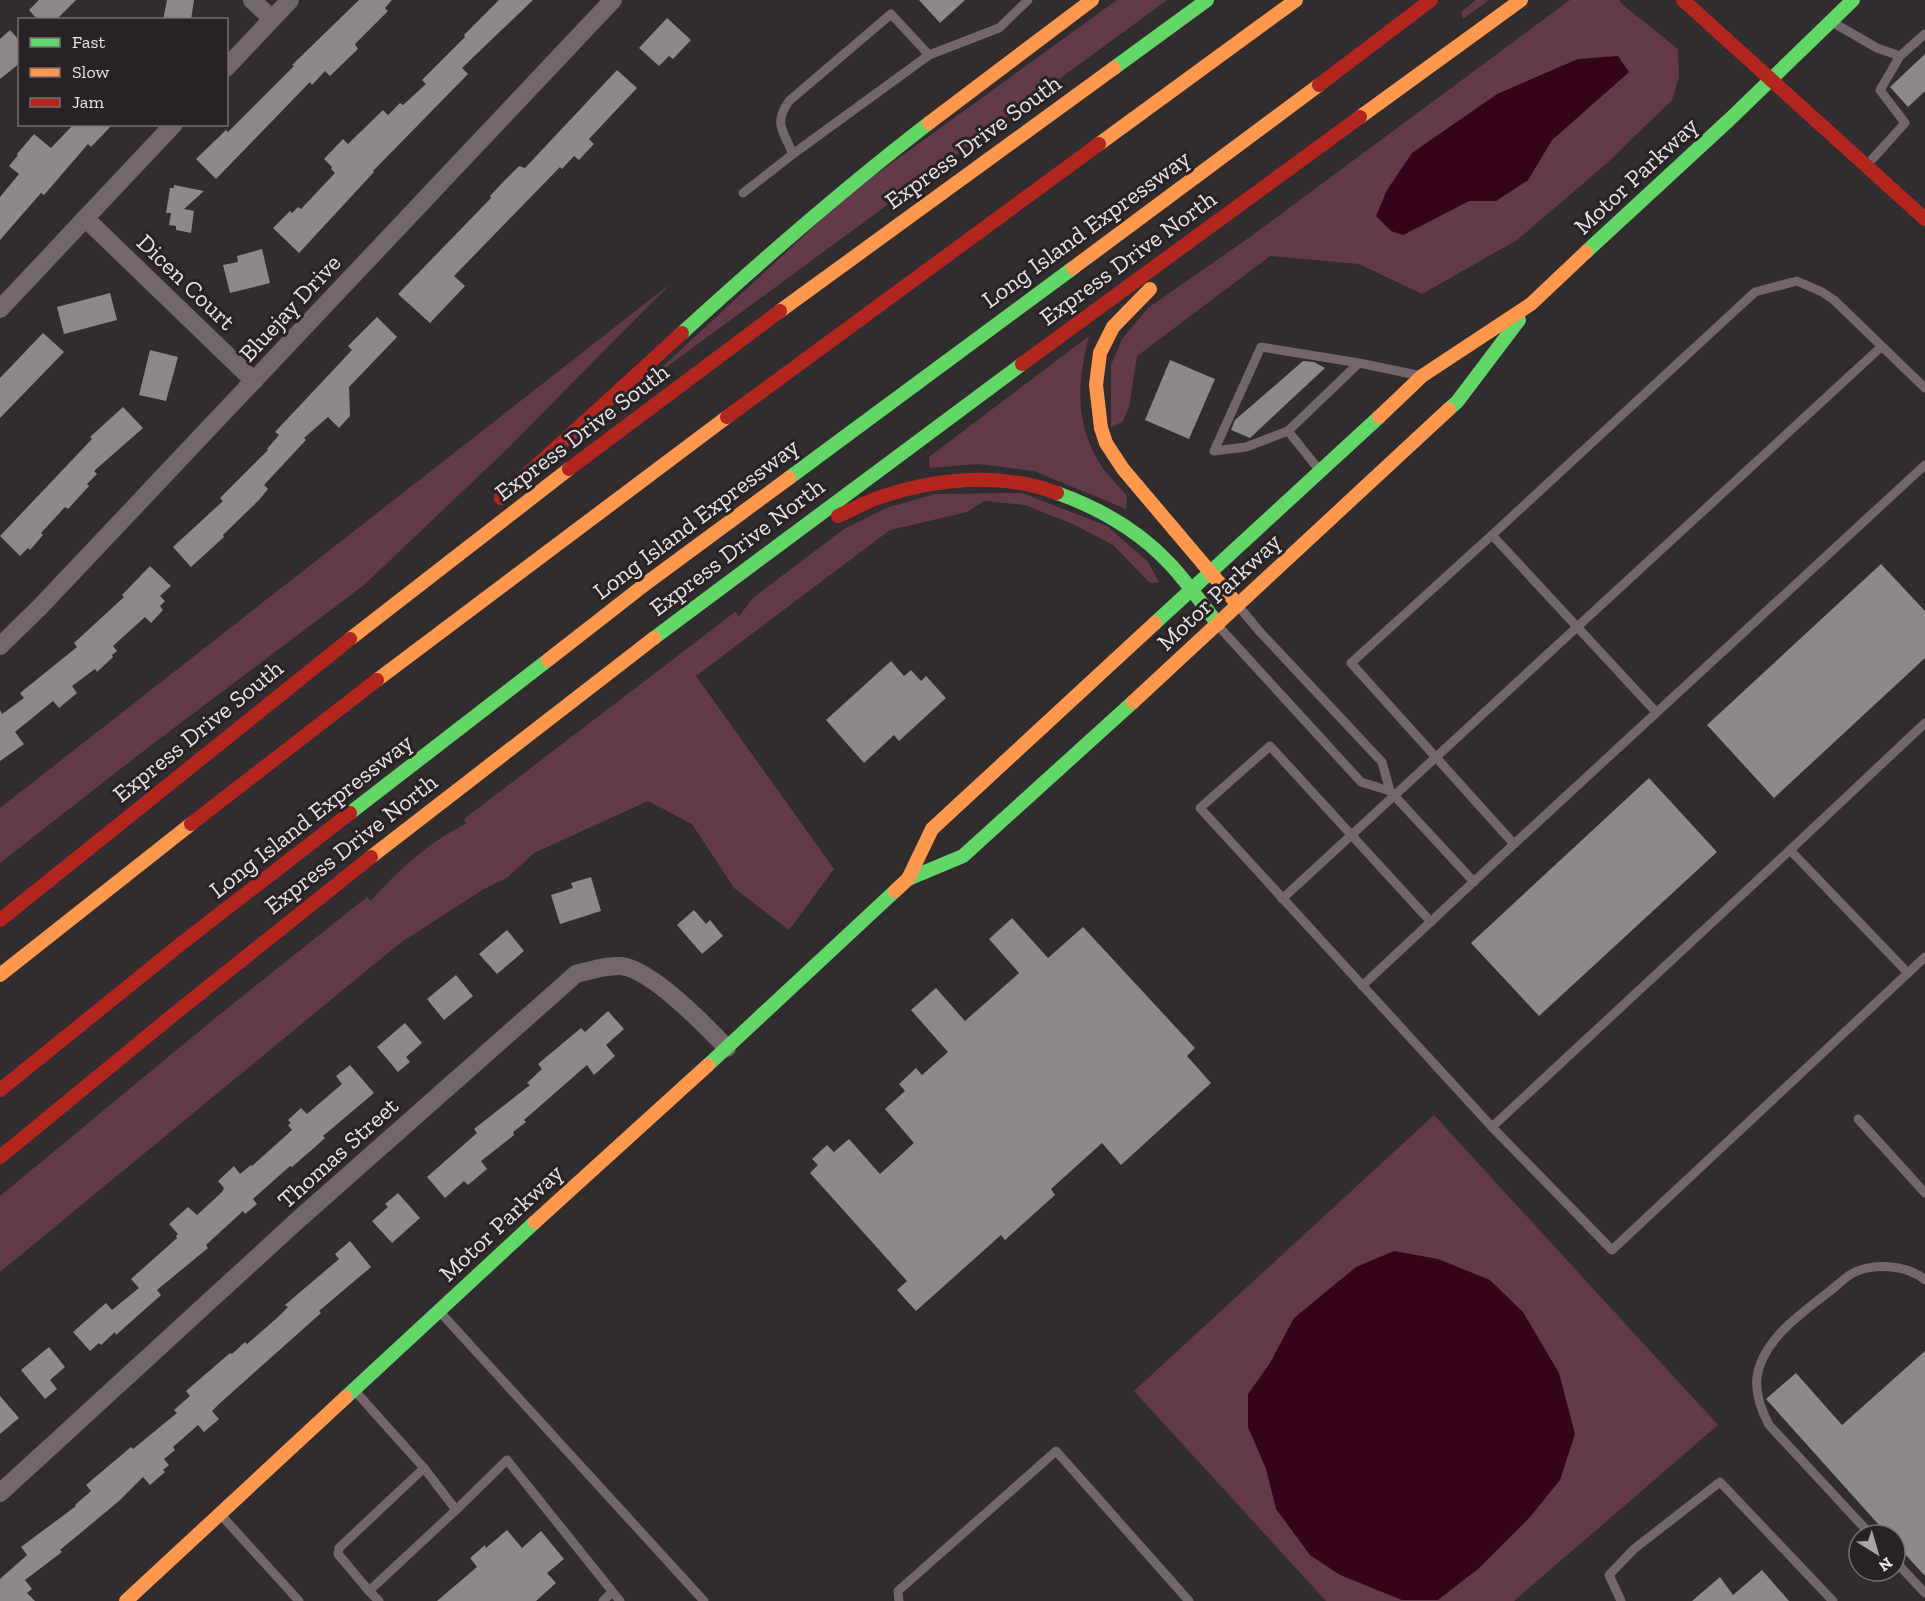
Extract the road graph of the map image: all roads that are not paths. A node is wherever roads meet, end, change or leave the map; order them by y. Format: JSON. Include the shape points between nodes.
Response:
{"nodes":[{"id":1,"x":252,"y":0,"type":"edge"},
{"id":2,"x":290,"y":0,"type":"edge"},
{"id":3,"x":613,"y":0,"type":"edge"},
{"id":4,"x":1028,"y":0,"type":"edge"},
{"id":5,"x":1092,"y":0,"type":"edge"},
{"id":6,"x":1207,"y":0,"type":"edge"},
{"id":7,"x":1296,"y":0,"type":"edge"},
{"id":8,"x":1431,"y":0,"type":"edge"},
{"id":9,"x":1521,"y":0,"type":"edge"},
{"id":10,"x":1683,"y":0,"type":"edge"},
{"id":11,"x":1853,"y":0,"type":"edge"},
{"id":12,"x":272,"y":19,"type":"junction"},
{"id":13,"x":1830,"y":21,"type":"junction"},
{"id":14,"x":1925,"y":34,"type":"edge"},
{"id":15,"x":929,"y":55,"type":"junction"},
{"id":16,"x":1900,"y":56,"type":"junction"},
{"id":17,"x":228,"y":66,"type":"edge"},
{"id":18,"x":1769,"y":80,"type":"junction"},
{"id":19,"x":172,"y":126,"type":"edge"},
{"id":20,"x":793,"y":154,"type":"junction"},
{"id":21,"x":1865,"y":166,"type":"junction"},
{"id":22,"x":743,"y":193,"type":"dead end"},
{"id":23,"x":1238,"y":206,"type":"junction"},
{"id":24,"x":85,"y":218,"type":"junction"},
{"id":25,"x":1925,"y":219,"type":"edge"},
{"id":26,"x":1531,"y":304,"type":"junction"},
{"id":27,"x":0,"y":309,"type":"edge"},
{"id":28,"x":1881,"y":347,"type":"junction"},
{"id":29,"x":1359,"y":363,"type":"junction"},
{"id":30,"x":1422,"y":376,"type":"junction"},
{"id":31,"x":254,"y":381,"type":"junction"},
{"id":32,"x":1925,"y":388,"type":"edge"},
{"id":33,"x":1288,"y":431,"type":"junction"},
{"id":34,"x":1925,"y":465,"type":"edge"},
{"id":35,"x":1322,"y":472,"type":"junction"},
{"id":36,"x":488,"y":509,"type":"dead end"},
{"id":37,"x":1492,"y":535,"type":"junction"},
{"id":38,"x":445,"y":548,"type":"dead end"},
{"id":39,"x":763,"y":555,"type":"junction"},
{"id":40,"x":1211,"y":573,"type":"junction"},
{"id":41,"x":1191,"y":591,"type":"junction"},
{"id":42,"x":1238,"y":606,"type":"junction"},
{"id":43,"x":1218,"y":624,"type":"junction"},
{"id":44,"x":1578,"y":627,"type":"junction"},
{"id":45,"x":354,"y":635,"type":"junction"},
{"id":46,"x":0,"y":646,"type":"edge"},
{"id":47,"x":1656,"y":712,"type":"junction"},
{"id":48,"x":1925,"y":723,"type":"edge"},
{"id":49,"x":1437,"y":757,"type":"junction"},
{"id":50,"x":1392,"y":794,"type":"junction"},
{"id":51,"x":1351,"y":836,"type":"junction"},
{"id":52,"x":1514,"y":844,"type":"junction"},
{"id":53,"x":1790,"y":850,"type":"junction"},
{"id":54,"x":908,"y":879,"type":"junction"},
{"id":55,"x":1474,"y":882,"type":"junction"},
{"id":56,"x":1282,"y":899,"type":"junction"},
{"id":57,"x":0,"y":920,"type":"edge"},
{"id":58,"x":1431,"y":922,"type":"junction"},
{"id":59,"x":1925,"y":957,"type":"edge"},
{"id":60,"x":1908,"y":973,"type":"junction"},
{"id":61,"x":0,"y":975,"type":"edge"},
{"id":62,"x":1362,"y":986,"type":"junction"},
{"id":63,"x":727,"y":1048,"type":"junction"},
{"id":64,"x":0,"y":1090,"type":"edge"},
{"id":65,"x":1858,"y":1119,"type":"dead end"},
{"id":66,"x":1492,"y":1128,"type":"junction"},
{"id":67,"x":0,"y":1157,"type":"edge"},
{"id":68,"x":1925,"y":1193,"type":"edge"},
{"id":69,"x":1925,"y":1280,"type":"edge"},
{"id":70,"x":439,"y":1311,"type":"junction"},
{"id":71,"x":354,"y":1390,"type":"junction"},
{"id":72,"x":424,"y":1468,"type":"junction"},
{"id":73,"x":0,"y":1493,"type":"edge"},
{"id":74,"x":456,"y":1510,"type":"junction"},
{"id":75,"x":219,"y":1514,"type":"junction"},
{"id":76,"x":1860,"y":1523,"type":"edge"},
{"id":77,"x":1907,"y":1574,"type":"edge"},
{"id":78,"x":369,"y":1591,"type":"junction"},
{"id":79,"x":612,"y":1592,"type":"junction"},
{"id":80,"x":1925,"y":1593,"type":"edge"},
{"id":81,"x":126,"y":1601,"type":"edge"},
{"id":82,"x":299,"y":1601,"type":"edge"},
{"id":83,"x":379,"y":1601,"type":"edge"},
{"id":84,"x":603,"y":1601,"type":"edge"},
{"id":85,"x":620,"y":1601,"type":"edge"},
{"id":86,"x":704,"y":1601,"type":"edge"},
{"id":87,"x":899,"y":1601,"type":"edge"},
{"id":88,"x":1190,"y":1601,"type":"edge"},
{"id":89,"x":1621,"y":1601,"type":"edge"},
{"id":90,"x":1833,"y":1601,"type":"edge"}],
"edges":[{"from":1,"to":12,"type":"street"},
{"from":2,"to":12,"type":"street"},
{"from":3,"to":31,"type":"street","name":"Bluejay Drive"},
{"from":4,"to":15,"type":"lane","via":[[999,28]]},
{"from":5,"to":36,"type":"main road","via":[[843,191]]},
{"from":6,"to":45,"type":"main road","name":"Express Drive South","via":[[727,351]]},
{"from":7,"to":61,"type":"main road","via":[[604,507],[145,858]]},
{"from":8,"to":64,"type":"main road","name":"Long Island Expressway","via":[[648,582],[182,943]]},
{"from":9,"to":23,"type":"main road","name":"Express Drive North"},
{"from":10,"to":18,"type":"main road"},
{"from":11,"to":13,"type":"main road","name":"Motor Parkway"},
{"from":12,"to":17,"type":"street"},
{"from":13,"to":16,"type":"lane","via":[[1877,48]]},
{"from":13,"to":18,"type":"main road","name":"Motor Parkway"},
{"from":14,"to":16,"type":"lane"},
{"from":15,"to":20,"type":"lane"},
{"from":15,"to":20,"type":"lane","via":[[891,15],[789,100],[780,124]]},
{"from":16,"to":21,"type":"lane","via":[[1880,90],[1905,123]]},
{"from":18,"to":21,"type":"main road"},
{"from":18,"to":26,"type":"main road","name":"Motor Parkway"},
{"from":19,"to":24,"type":"street"},
{"from":20,"to":22,"type":"lane"},
{"from":21,"to":25,"type":"main road"},
{"from":23,"to":39,"type":"main road","name":"Express Drive North"},
{"from":23,"to":40,"type":"main road","via":[[1124,314],[1106,340],[1097,367],[1098,415],[1106,442],[1133,482]]},
{"from":24,"to":27,"type":"street"},
{"from":24,"to":31,"type":"street","name":"Dicen Court"},
{"from":26,"to":30,"type":"main road","name":"Motor Parkway"},
{"from":26,"to":42,"type":"main road","name":"Motor Parkway","via":[[1456,402]]},
{"from":28,"to":32,"type":"lane"},
{"from":28,"to":37,"type":"lane","via":[[1834,300],[1814,288],[1797,281],[1755,292]]},
{"from":28,"to":44,"type":"lane"},
{"from":29,"to":30,"type":"lane"},
{"from":29,"to":33,"type":"lane"},
{"from":29,"to":33,"type":"lane","via":[[1261,347],[1214,451],[1246,447]]},
{"from":30,"to":35,"type":"main road","name":"Motor Parkway"},
{"from":31,"to":46,"type":"street","name":"Bluejay Drive"},
{"from":33,"to":35,"type":"lane"},
{"from":34,"to":47,"type":"lane"},
{"from":35,"to":40,"type":"main road","name":"Motor Parkway"},
{"from":37,"to":44,"type":"lane"},
{"from":37,"to":49,"type":"lane","via":[[1352,663]]},
{"from":38,"to":45,"type":"main road"},
{"from":39,"to":41,"type":"main road","via":[[859,505],[895,492],[937,481],[1011,481],[1054,490],[1096,507],[1147,542]]},
{"from":39,"to":67,"type":"main road","name":"Express Drive North","via":[[352,871]]},
{"from":40,"to":41,"type":"main road","name":"Motor Parkway"},
{"from":40,"to":42,"type":"main road"},
{"from":41,"to":43,"type":"main road"},
{"from":41,"to":54,"type":"main road","name":"Motor Parkway","via":[[932,829]]},
{"from":42,"to":43,"type":"main road","name":"Motor Parkway"},
{"from":42,"to":50,"type":"lane","via":[[1382,762]]},
{"from":43,"to":50,"type":"lane","via":[[1361,782]]},
{"from":43,"to":54,"type":"main road","name":"Motor Parkway","via":[[963,856]]},
{"from":44,"to":47,"type":"lane"},
{"from":44,"to":49,"type":"lane"},
{"from":45,"to":57,"type":"main road","name":"Express Drive South"},
{"from":47,"to":52,"type":"lane"},
{"from":48,"to":53,"type":"lane"},
{"from":49,"to":50,"type":"lane"},
{"from":49,"to":52,"type":"lane"},
{"from":50,"to":51,"type":"lane"},
{"from":50,"to":55,"type":"lane"},
{"from":51,"to":56,"type":"lane"},
{"from":51,"to":56,"type":"lane","via":[[1270,746],[1200,808]]},
{"from":51,"to":58,"type":"lane"},
{"from":52,"to":55,"type":"lane"},
{"from":53,"to":60,"type":"lane"},
{"from":53,"to":66,"type":"lane"},
{"from":54,"to":63,"type":"main road","name":"Motor Parkway"},
{"from":55,"to":58,"type":"lane"},
{"from":56,"to":62,"type":"lane"},
{"from":58,"to":62,"type":"lane"},
{"from":59,"to":60,"type":"lane"},
{"from":60,"to":66,"type":"lane","via":[[1612,1250]]},
{"from":62,"to":66,"type":"lane"},
{"from":63,"to":70,"type":"main road","name":"Motor Parkway"},
{"from":63,"to":73,"type":"street","name":"Thomas Street","via":[[700,1019],[653,980],[624,966],[576,974],[290,1227]]},
{"from":65,"to":68,"type":"lane"},
{"from":69,"to":76,"type":"lane","via":[[1917,1273],[1896,1268],[1877,1266],[1855,1272],[1788,1325],[1774,1340],[1757,1377],[1760,1407],[1769,1425]]},
{"from":70,"to":71,"type":"main road","name":"Motor Parkway"},
{"from":70,"to":86,"type":"lane"},
{"from":71,"to":72,"type":"lane"},
{"from":71,"to":75,"type":"main road","name":"Motor Parkway"},
{"from":72,"to":74,"type":"lane"},
{"from":72,"to":78,"type":"lane","via":[[339,1548],[343,1563]]},
{"from":74,"to":78,"type":"lane"},
{"from":74,"to":79,"type":"lane","via":[[507,1460]]},
{"from":75,"to":81,"type":"main road","name":"Motor Parkway"},
{"from":75,"to":82,"type":"lane"},
{"from":77,"to":80,"type":"lane"},
{"from":78,"to":83,"type":"lane"},
{"from":79,"to":84,"type":"lane"},
{"from":79,"to":85,"type":"lane"},
{"from":87,"to":88,"type":"lane","via":[[898,1591],[1056,1451]]},
{"from":89,"to":90,"type":"lane","via":[[1609,1575],[1634,1549],[1720,1482]]}]}
